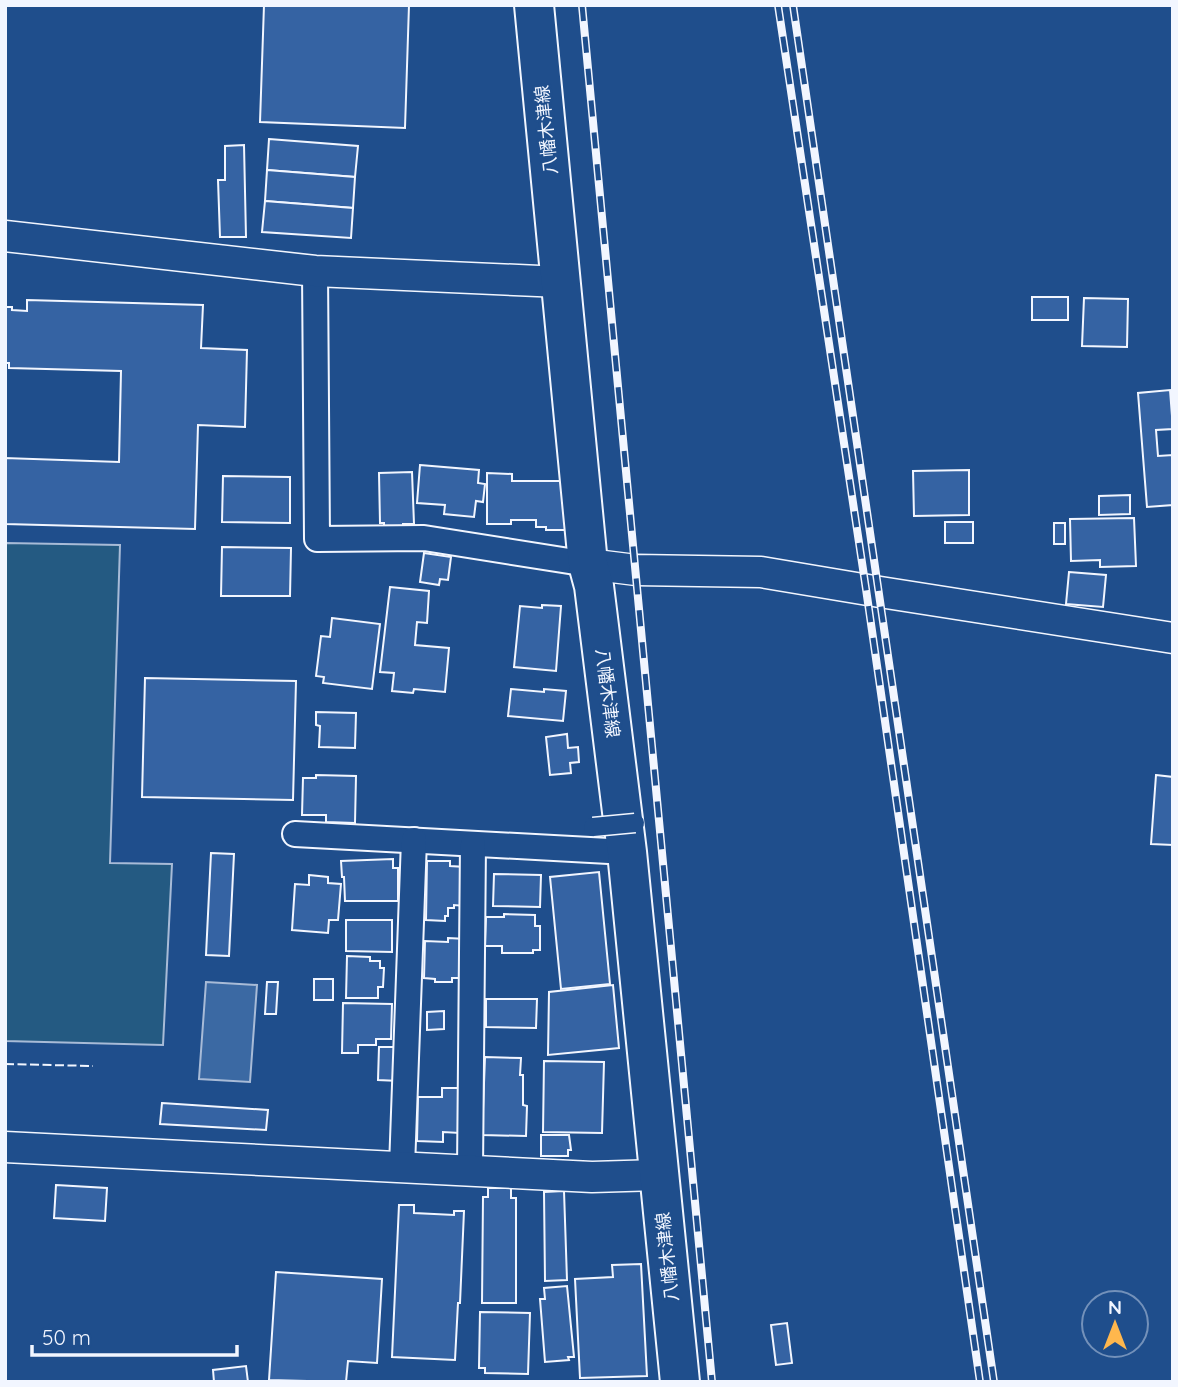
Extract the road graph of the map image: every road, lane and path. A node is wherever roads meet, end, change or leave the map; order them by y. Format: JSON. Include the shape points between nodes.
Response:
{"nodes":[{"id":1,"x":534,"y":5,"type":"edge"},
{"id":2,"x":5,"y":236,"type":"edge"},
{"id":3,"x":315,"y":271,"type":"junction"},
{"id":4,"x":561,"y":282,"type":"junction"},
{"id":5,"x":588,"y":564,"type":"junction"},
{"id":6,"x":1173,"y":638,"type":"edge"},
{"id":7,"x":593,"y":827,"type":"dead end"},
{"id":8,"x":295,"y":834,"type":"dead end"},
{"id":9,"x":631,"y":837,"type":"junction"},
{"id":10,"x":414,"y":840,"type":"junction"},
{"id":11,"x":473,"y":844,"type":"junction"},
{"id":12,"x":5,"y":1147,"type":"edge"},
{"id":13,"x":402,"y":1167,"type":"junction"},
{"id":14,"x":470,"y":1170,"type":"junction"},
{"id":15,"x":658,"y":1175,"type":"junction"},
{"id":16,"x":680,"y":1382,"type":"edge"}],
"edges":[{"from":1,"to":4,"type":"main road","name":"八幡木津線"},
{"from":2,"to":3,"type":"street"},
{"from":3,"to":4,"type":"street"},
{"from":3,"to":5,"type":"street","via":[[317,539],[424,538]]},
{"from":4,"to":5,"type":"main road","name":"八幡木津線"},
{"from":5,"to":6,"type":"street","via":[[636,570],[761,572]]},
{"from":5,"to":9,"type":"main road","name":"八幡木津線"},
{"from":7,"to":9,"type":"street","bridge":true},
{"from":8,"to":10,"type":"street"},
{"from":9,"to":11,"type":"street"},
{"from":9,"to":15,"type":"main road","name":"八幡木津線"},
{"from":10,"to":11,"type":"street"},
{"from":10,"to":13,"type":"street"},
{"from":11,"to":14,"type":"street"},
{"from":12,"to":13,"type":"street"},
{"from":13,"to":14,"type":"street"},
{"from":14,"to":15,"type":"street","via":[[593,1177]]},
{"from":15,"to":16,"type":"main road","name":"八幡木津線"}]}
